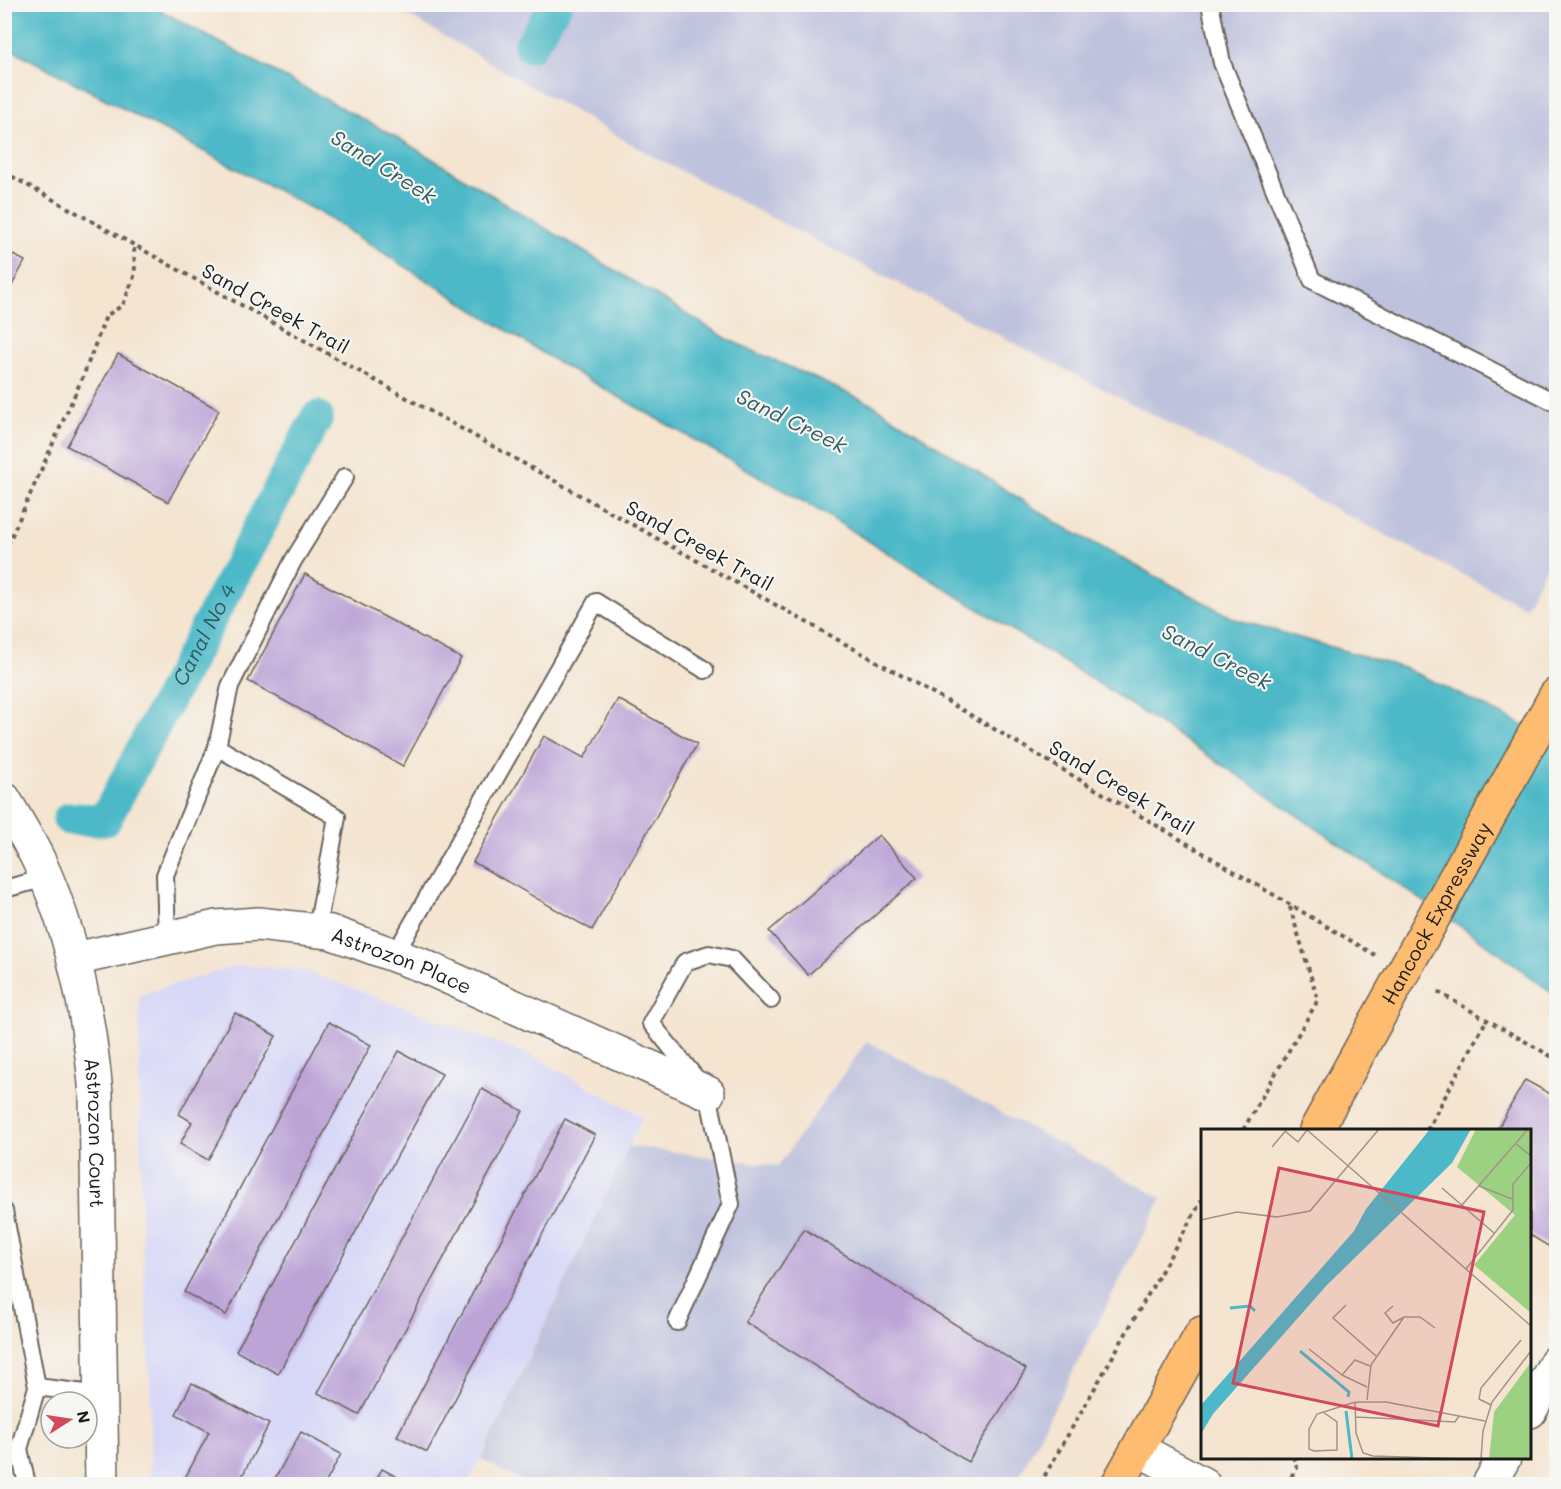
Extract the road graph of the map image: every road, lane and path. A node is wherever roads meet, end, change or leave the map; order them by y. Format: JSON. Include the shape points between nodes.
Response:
{"nodes":[{"id":1,"x":1210,"y":4,"type":"edge"},
{"id":2,"x":4,"y":172,"type":"edge"},
{"id":3,"x":134,"y":245,"type":"junction"},
{"id":4,"x":1557,"y":403,"type":"edge"},
{"id":5,"x":345,"y":477,"type":"dead end"},
{"id":6,"x":4,"y":553,"type":"edge"},
{"id":7,"x":705,"y":670,"type":"dead end"},
{"id":8,"x":1557,"y":695,"type":"edge"},
{"id":9,"x":216,"y":747,"type":"junction"},
{"id":10,"x":4,"y":799,"type":"edge"},
{"id":11,"x":46,"y":878,"type":"junction"},
{"id":12,"x":4,"y":888,"type":"edge"},
{"id":13,"x":1289,"y":904,"type":"junction"},
{"id":14,"x":317,"y":930,"type":"junction"},
{"id":15,"x":166,"y":938,"type":"junction"},
{"id":16,"x":395,"y":954,"type":"junction"},
{"id":17,"x":1375,"y":955,"type":"dead end"},
{"id":18,"x":75,"y":959,"type":"junction"},
{"id":19,"x":1438,"y":992,"type":"dead end"},
{"id":20,"x":771,"y":1000,"type":"dead end"},
{"id":21,"x":1487,"y":1019,"type":"junction"},
{"id":22,"x":1557,"y":1059,"type":"edge"},
{"id":23,"x":708,"y":1093,"type":"junction"},
{"id":24,"x":1244,"y":1129,"type":"edge"},
{"id":25,"x":1317,"y":1129,"type":"edge"},
{"id":26,"x":1427,"y":1129,"type":"edge"},
{"id":27,"x":1201,"y":1203,"type":"edge"},
{"id":28,"x":4,"y":1211,"type":"edge"},
{"id":29,"x":676,"y":1322,"type":"dead end"},
{"id":30,"x":1201,"y":1337,"type":"edge"},
{"id":31,"x":1557,"y":1362,"type":"edge"},
{"id":32,"x":37,"y":1387,"type":"junction"},
{"id":33,"x":101,"y":1395,"type":"junction"},
{"id":34,"x":1531,"y":1409,"type":"edge"},
{"id":35,"x":1138,"y":1449,"type":"junction"},
{"id":36,"x":1294,"y":1459,"type":"edge"},
{"id":37,"x":1503,"y":1459,"type":"edge"},
{"id":38,"x":27,"y":1485,"type":"edge"},
{"id":39,"x":102,"y":1485,"type":"edge"},
{"id":40,"x":1040,"y":1485,"type":"edge"},
{"id":41,"x":1118,"y":1485,"type":"edge"},
{"id":42,"x":1203,"y":1485,"type":"edge"},
{"id":43,"x":1286,"y":1485,"type":"edge"},
{"id":44,"x":1489,"y":1485,"type":"edge"}],
"edges":[{"from":1,"to":4,"type":"lane","via":[[1222,63],[1312,280]]},
{"from":2,"to":3,"type":"path","name":"Sand Creek Trail"},
{"from":3,"to":6,"type":"path","via":[[135,274],[123,305],[106,316]]},
{"from":3,"to":13,"type":"path","name":"Sand Creek Trail","via":[[937,695]]},
{"from":5,"to":9,"type":"lane","via":[[293,561],[230,686]]},
{"from":7,"to":16,"type":"lane","via":[[596,602]]},
{"from":8,"to":25,"type":"main road","name":"Hancock Expressway"},
{"from":9,"to":14,"type":"lane","via":[[337,817]]},
{"from":9,"to":15,"type":"lane","via":[[165,875]]},
{"from":10,"to":11,"type":"street","name":"Astrozon Court"},
{"from":11,"to":12,"type":"lane"},
{"from":11,"to":18,"type":"street","name":"Astrozon Court"},
{"from":13,"to":17,"type":"path","name":"Sand Creek Trail"},
{"from":13,"to":24,"type":"path","via":[[1318,1000]]},
{"from":14,"to":15,"type":"street","name":"Astrozon Place","via":[[258,924],[216,927]]},
{"from":14,"to":16,"type":"street","name":"Astrozon Place"},
{"from":15,"to":18,"type":"street","name":"Astrozon Place"},
{"from":16,"to":23,"type":"street","name":"Astrozon Place"},
{"from":18,"to":33,"type":"street","name":"Astrozon Court","via":[[96,1094]]},
{"from":19,"to":21,"type":"path"},
{"from":20,"to":23,"type":"lane","via":[[732,959],[709,954],[685,962],[651,1023]]},
{"from":21,"to":22,"type":"path"},
{"from":21,"to":26,"type":"path"},
{"from":23,"to":29,"type":"lane","via":[[731,1204]]},
{"from":27,"to":40,"type":"path"},
{"from":28,"to":32,"type":"lane"},
{"from":30,"to":35,"type":"main road"},
{"from":31,"to":34,"type":"street"},
{"from":32,"to":33,"type":"lane"},
{"from":32,"to":38,"type":"lane","via":[[19,1449]]},
{"from":33,"to":39,"type":"street","name":"Astrozon Court"},
{"from":35,"to":41,"type":"main road"},
{"from":35,"to":42,"type":"street"},
{"from":36,"to":43,"type":"path","via":[[1297,1468]]},
{"from":37,"to":44,"type":"street"}]}
